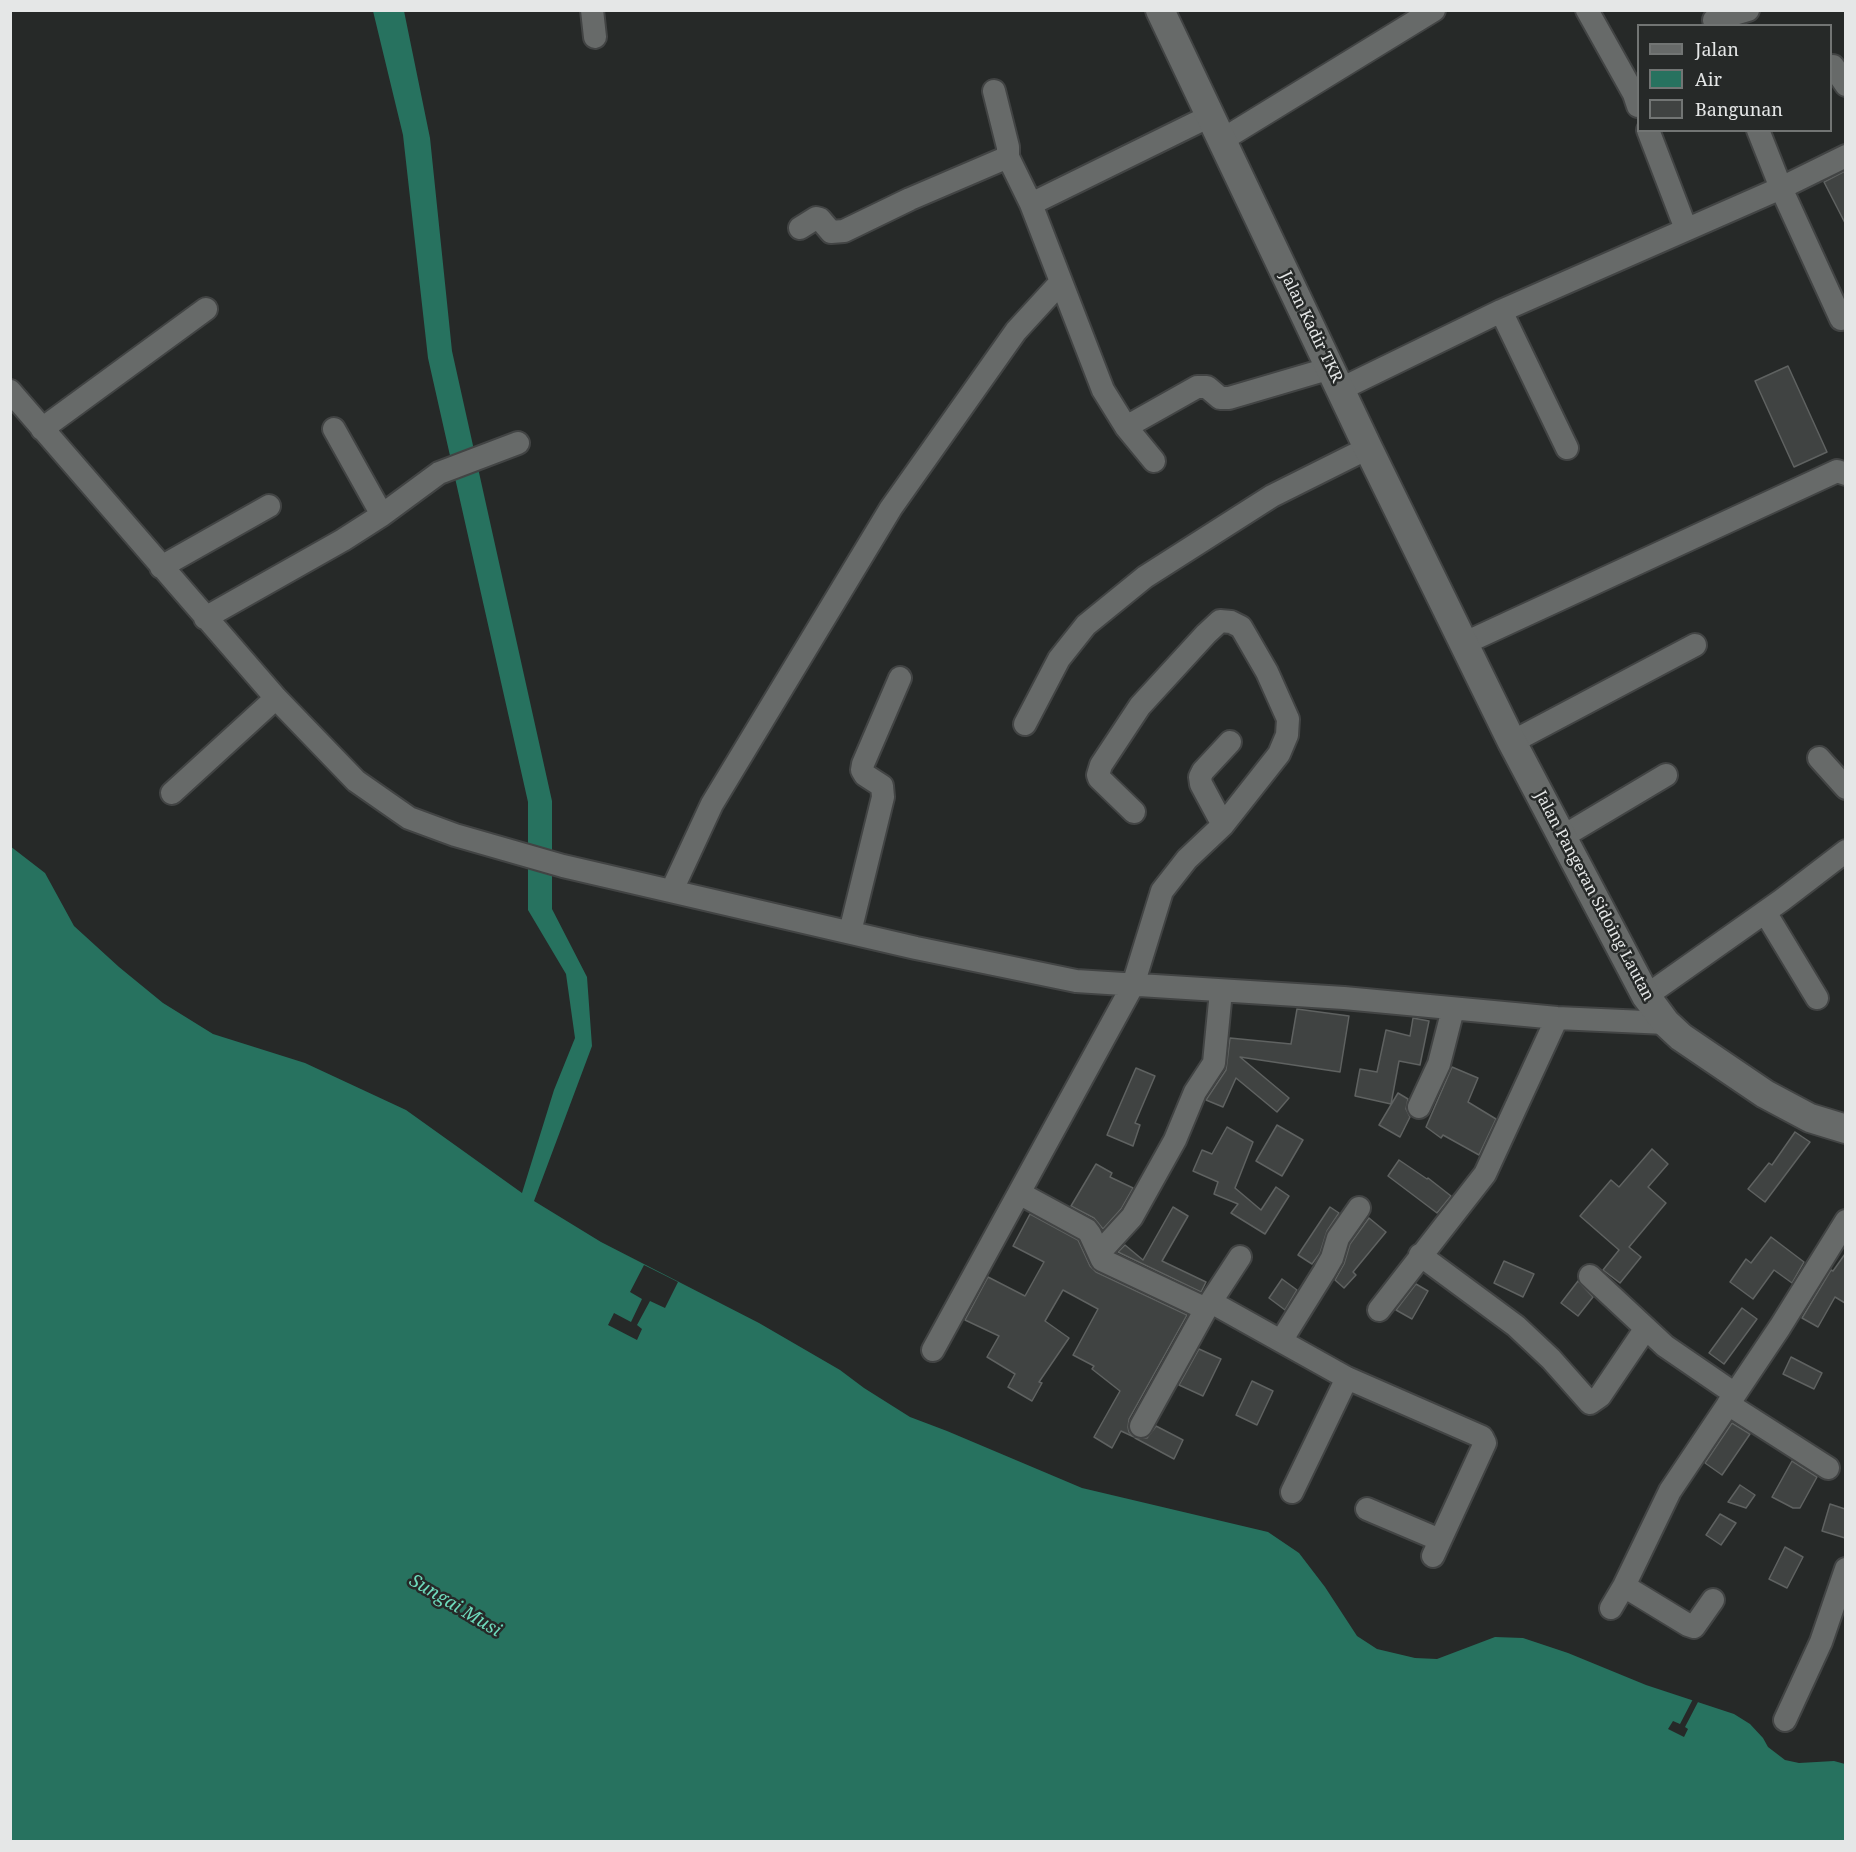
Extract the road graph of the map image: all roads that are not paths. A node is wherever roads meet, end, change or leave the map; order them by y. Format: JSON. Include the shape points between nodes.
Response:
{"nodes":[{"id":1,"x":592,"y":10,"type":"edge"},
{"id":2,"x":1160,"y":10,"type":"edge"},
{"id":3,"x":1434,"y":10,"type":"edge"},
{"id":4,"x":1587,"y":10,"type":"edge"},
{"id":5,"x":1748,"y":10,"type":"edge"},
{"id":6,"x":1713,"y":19,"type":"edge"},
{"id":7,"x":595,"y":37,"type":"dead end"},
{"id":8,"x":1833,"y":66,"type":"dead end"},
{"id":9,"x":1845,"y":85,"type":"edge"},
{"id":10,"x":994,"y":91,"type":"dead end"},
{"id":11,"x":1637,"y":103,"type":"edge"},
{"id":12,"x":1216,"y":128,"type":"junction"},
{"id":13,"x":1649,"y":132,"type":"edge"},
{"id":14,"x":1759,"y":132,"type":"edge"},
{"id":15,"x":1845,"y":156,"type":"edge"},
{"id":16,"x":1008,"y":157,"type":"junction"},
{"id":17,"x":1781,"y":188,"type":"junction"},
{"id":18,"x":1031,"y":204,"type":"junction"},
{"id":19,"x":800,"y":228,"type":"dead end"},
{"id":20,"x":1686,"y":229,"type":"junction"},
{"id":21,"x":1060,"y":283,"type":"junction"},
{"id":22,"x":206,"y":309,"type":"dead end"},
{"id":23,"x":1501,"y":311,"type":"junction"},
{"id":24,"x":1841,"y":319,"type":"dead end"},
{"id":25,"x":1336,"y":378,"type":"junction"},
{"id":26,"x":11,"y":391,"type":"edge"},
{"id":27,"x":1126,"y":427,"type":"junction"},
{"id":28,"x":42,"y":429,"type":"junction"},
{"id":29,"x":334,"y":429,"type":"dead end"},
{"id":30,"x":518,"y":443,"type":"dead end"},
{"id":31,"x":1368,"y":448,"type":"junction"},
{"id":32,"x":1567,"y":448,"type":"dead end"},
{"id":33,"x":1154,"y":461,"type":"dead end"},
{"id":34,"x":1845,"y":474,"type":"edge"},
{"id":35,"x":269,"y":506,"type":"dead end"},
{"id":36,"x":382,"y":515,"type":"junction"},
{"id":37,"x":161,"y":567,"type":"junction"},
{"id":38,"x":205,"y":618,"type":"junction"},
{"id":39,"x":1465,"y":643,"type":"junction"},
{"id":40,"x":1695,"y":645,"type":"dead end"},
{"id":41,"x":900,"y":678,"type":"dead end"},
{"id":42,"x":276,"y":698,"type":"junction"},
{"id":43,"x":1026,"y":724,"type":"dead end"},
{"id":44,"x":1230,"y":742,"type":"dead end"},
{"id":45,"x":1512,"y":742,"type":"junction"},
{"id":46,"x":1819,"y":758,"type":"dead end"},
{"id":47,"x":1666,"y":776,"type":"dead end"},
{"id":48,"x":1845,"y":788,"type":"edge"},
{"id":49,"x":172,"y":793,"type":"dead end"},
{"id":50,"x":1134,"y":812,"type":"dead end"},
{"id":51,"x":1223,"y":825,"type":"junction"},
{"id":52,"x":1562,"y":837,"type":"junction"},
{"id":53,"x":1845,"y":851,"type":"edge"},
{"id":54,"x":672,"y":890,"type":"junction"},
{"id":55,"x":1765,"y":912,"type":"junction"},
{"id":56,"x":850,"y":932,"type":"junction"},
{"id":57,"x":1133,"y":985,"type":"junction"},
{"id":58,"x":1221,"y":991,"type":"junction"},
{"id":59,"x":1646,"y":996,"type":"junction"},
{"id":60,"x":1817,"y":998,"type":"dead end"},
{"id":61,"x":1453,"y":1009,"type":"junction"},
{"id":62,"x":1557,"y":1018,"type":"junction"},
{"id":63,"x":1666,"y":1023,"type":"junction"},
{"id":64,"x":1419,"y":1107,"type":"dead end"},
{"id":65,"x":1845,"y":1129,"type":"edge"},
{"id":66,"x":1019,"y":1193,"type":"junction"},
{"id":67,"x":1359,"y":1208,"type":"dead end"},
{"id":68,"x":1845,"y":1221,"type":"edge"},
{"id":69,"x":1429,"y":1246,"type":"junction"},
{"id":70,"x":1099,"y":1253,"type":"junction"},
{"id":71,"x":1240,"y":1257,"type":"dead end"},
{"id":72,"x":1590,"y":1276,"type":"dead end"},
{"id":73,"x":1208,"y":1306,"type":"junction"},
{"id":74,"x":1378,"y":1311,"type":"dead end"},
{"id":75,"x":1646,"y":1328,"type":"junction"},
{"id":76,"x":1281,"y":1341,"type":"junction"},
{"id":77,"x":933,"y":1350,"type":"dead end"},
{"id":78,"x":1347,"y":1378,"type":"junction"},
{"id":79,"x":1732,"y":1399,"type":"junction"},
{"id":80,"x":1141,"y":1426,"type":"dead end"},
{"id":81,"x":1828,"y":1468,"type":"dead end"},
{"id":82,"x":1292,"y":1492,"type":"dead end"},
{"id":83,"x":1367,"y":1509,"type":"dead end"},
{"id":84,"x":1845,"y":1569,"type":"edge"},
{"id":85,"x":1624,"y":1586,"type":"junction"},
{"id":86,"x":1713,"y":1600,"type":"dead end"},
{"id":87,"x":1611,"y":1608,"type":"dead end"},
{"id":88,"x":1785,"y":1720,"type":"dead end"}],
"edges":[{"from":1,"to":7,"type":"street"},
{"from":2,"to":12,"type":"street","name":"Jalan Kadir TKR"},
{"from":3,"to":12,"type":"street"},
{"from":4,"to":11,"type":"street"},
{"from":5,"to":6,"type":"street"},
{"from":8,"to":9,"type":"street"},
{"from":10,"to":16,"type":"street"},
{"from":12,"to":18,"type":"street"},
{"from":12,"to":25,"type":"street","name":"Jalan Kadir TKR"},
{"from":13,"to":20,"type":"street"},
{"from":14,"to":17,"type":"street"},
{"from":15,"to":17,"type":"street"},
{"from":16,"to":18,"type":"street"},
{"from":16,"to":19,"type":"street","via":[[844,231],[831,232],[816,218]]},
{"from":17,"to":20,"type":"street"},
{"from":17,"to":24,"type":"street"},
{"from":18,"to":21,"type":"street"},
{"from":20,"to":23,"type":"street"},
{"from":21,"to":27,"type":"street","via":[[1103,390]]},
{"from":21,"to":54,"type":"street","via":[[1016,330],[891,508],[712,804]]},
{"from":22,"to":28,"type":"street"},
{"from":23,"to":25,"type":"street"},
{"from":23,"to":32,"type":"street"},
{"from":25,"to":27,"type":"street","via":[[1229,398],[1220,398],[1207,387],[1197,387]]},
{"from":25,"to":31,"type":"street","name":"Jalan Kadir TKR"},
{"from":26,"to":28,"type":"street"},
{"from":27,"to":33,"type":"street"},
{"from":28,"to":37,"type":"street"},
{"from":29,"to":36,"type":"street"},
{"from":30,"to":36,"type":"street","via":[[439,473]]},
{"from":31,"to":39,"type":"street","name":"Jalan Kadir TKR"},
{"from":31,"to":43,"type":"street","via":[[1272,496],[1145,577],[1086,625],[1059,659]]},
{"from":34,"to":39,"type":"street","via":[[1837,471]]},
{"from":35,"to":37,"type":"street"},
{"from":36,"to":38,"type":"street"},
{"from":37,"to":38,"type":"street"},
{"from":38,"to":42,"type":"street"},
{"from":39,"to":45,"type":"street","name":"Jalan Pangeran Sidoing Lautan"},
{"from":40,"to":45,"type":"street"},
{"from":41,"to":56,"type":"street","via":[[863,764],[865,775],[882,786],[884,797]]},
{"from":42,"to":49,"type":"street"},
{"from":42,"to":54,"type":"street","via":[[356,780],[409,818],[508,851]]},
{"from":44,"to":51,"type":"street","via":[[1200,777],[1200,784]]},
{"from":45,"to":52,"type":"street","name":"Jalan Pangeran Sidoing Lautan"},
{"from":46,"to":48,"type":"street"},
{"from":47,"to":52,"type":"street"},
{"from":50,"to":51,"type":"street","via":[[1099,778],[1101,765],[1140,706],[1220,621],[1231,622],[1241,627],[1288,719],[1287,735],[1279,754]]},
{"from":51,"to":57,"type":"street","via":[[1187,859],[1162,891]]},
{"from":52,"to":59,"type":"street","name":"Jalan Pangeran Sidoing Lautan"},
{"from":53,"to":55,"type":"street"},
{"from":54,"to":56,"type":"street"},
{"from":55,"to":59,"type":"street"},
{"from":55,"to":60,"type":"street"},
{"from":56,"to":57,"type":"street","via":[[1076,981]]},
{"from":57,"to":58,"type":"street"},
{"from":57,"to":66,"type":"street"},
{"from":58,"to":61,"type":"street"},
{"from":58,"to":70,"type":"street","via":[[1214,1063],[1195,1092],[1175,1140],[1132,1216]]},
{"from":59,"to":63,"type":"street","name":"Jalan Pangeran Sidoing Lautan"},
{"from":61,"to":62,"type":"street"},
{"from":61,"to":64,"type":"street","via":[[1439,1064]]},
{"from":62,"to":63,"type":"street"},
{"from":62,"to":69,"type":"street","via":[[1485,1174]]},
{"from":63,"to":65,"type":"street","name":"Jalan Pangeran Sidoing Lautan","via":[[1765,1094],[1810,1118]]},
{"from":66,"to":70,"type":"street","via":[[1087,1230]]},
{"from":66,"to":77,"type":"street"},
{"from":67,"to":76,"type":"street"},
{"from":68,"to":79,"type":"street"},
{"from":69,"to":74,"type":"street"},
{"from":69,"to":75,"type":"street","via":[[1596,1399]]},
{"from":70,"to":73,"type":"street","via":[[1102,1260]]},
{"from":71,"to":73,"type":"street"},
{"from":72,"to":75,"type":"street"},
{"from":73,"to":76,"type":"street"},
{"from":73,"to":80,"type":"street"},
{"from":75,"to":79,"type":"street"},
{"from":76,"to":78,"type":"street"},
{"from":78,"to":82,"type":"street"},
{"from":78,"to":83,"type":"street","via":[[1484,1439],[1485,1443],[1436,1548]]},
{"from":79,"to":81,"type":"street"},
{"from":79,"to":85,"type":"street","via":[[1670,1491]]},
{"from":84,"to":88,"type":"street","via":[[1821,1642]]},
{"from":85,"to":86,"type":"street","via":[[1694,1627]]},
{"from":85,"to":87,"type":"street"}]}
